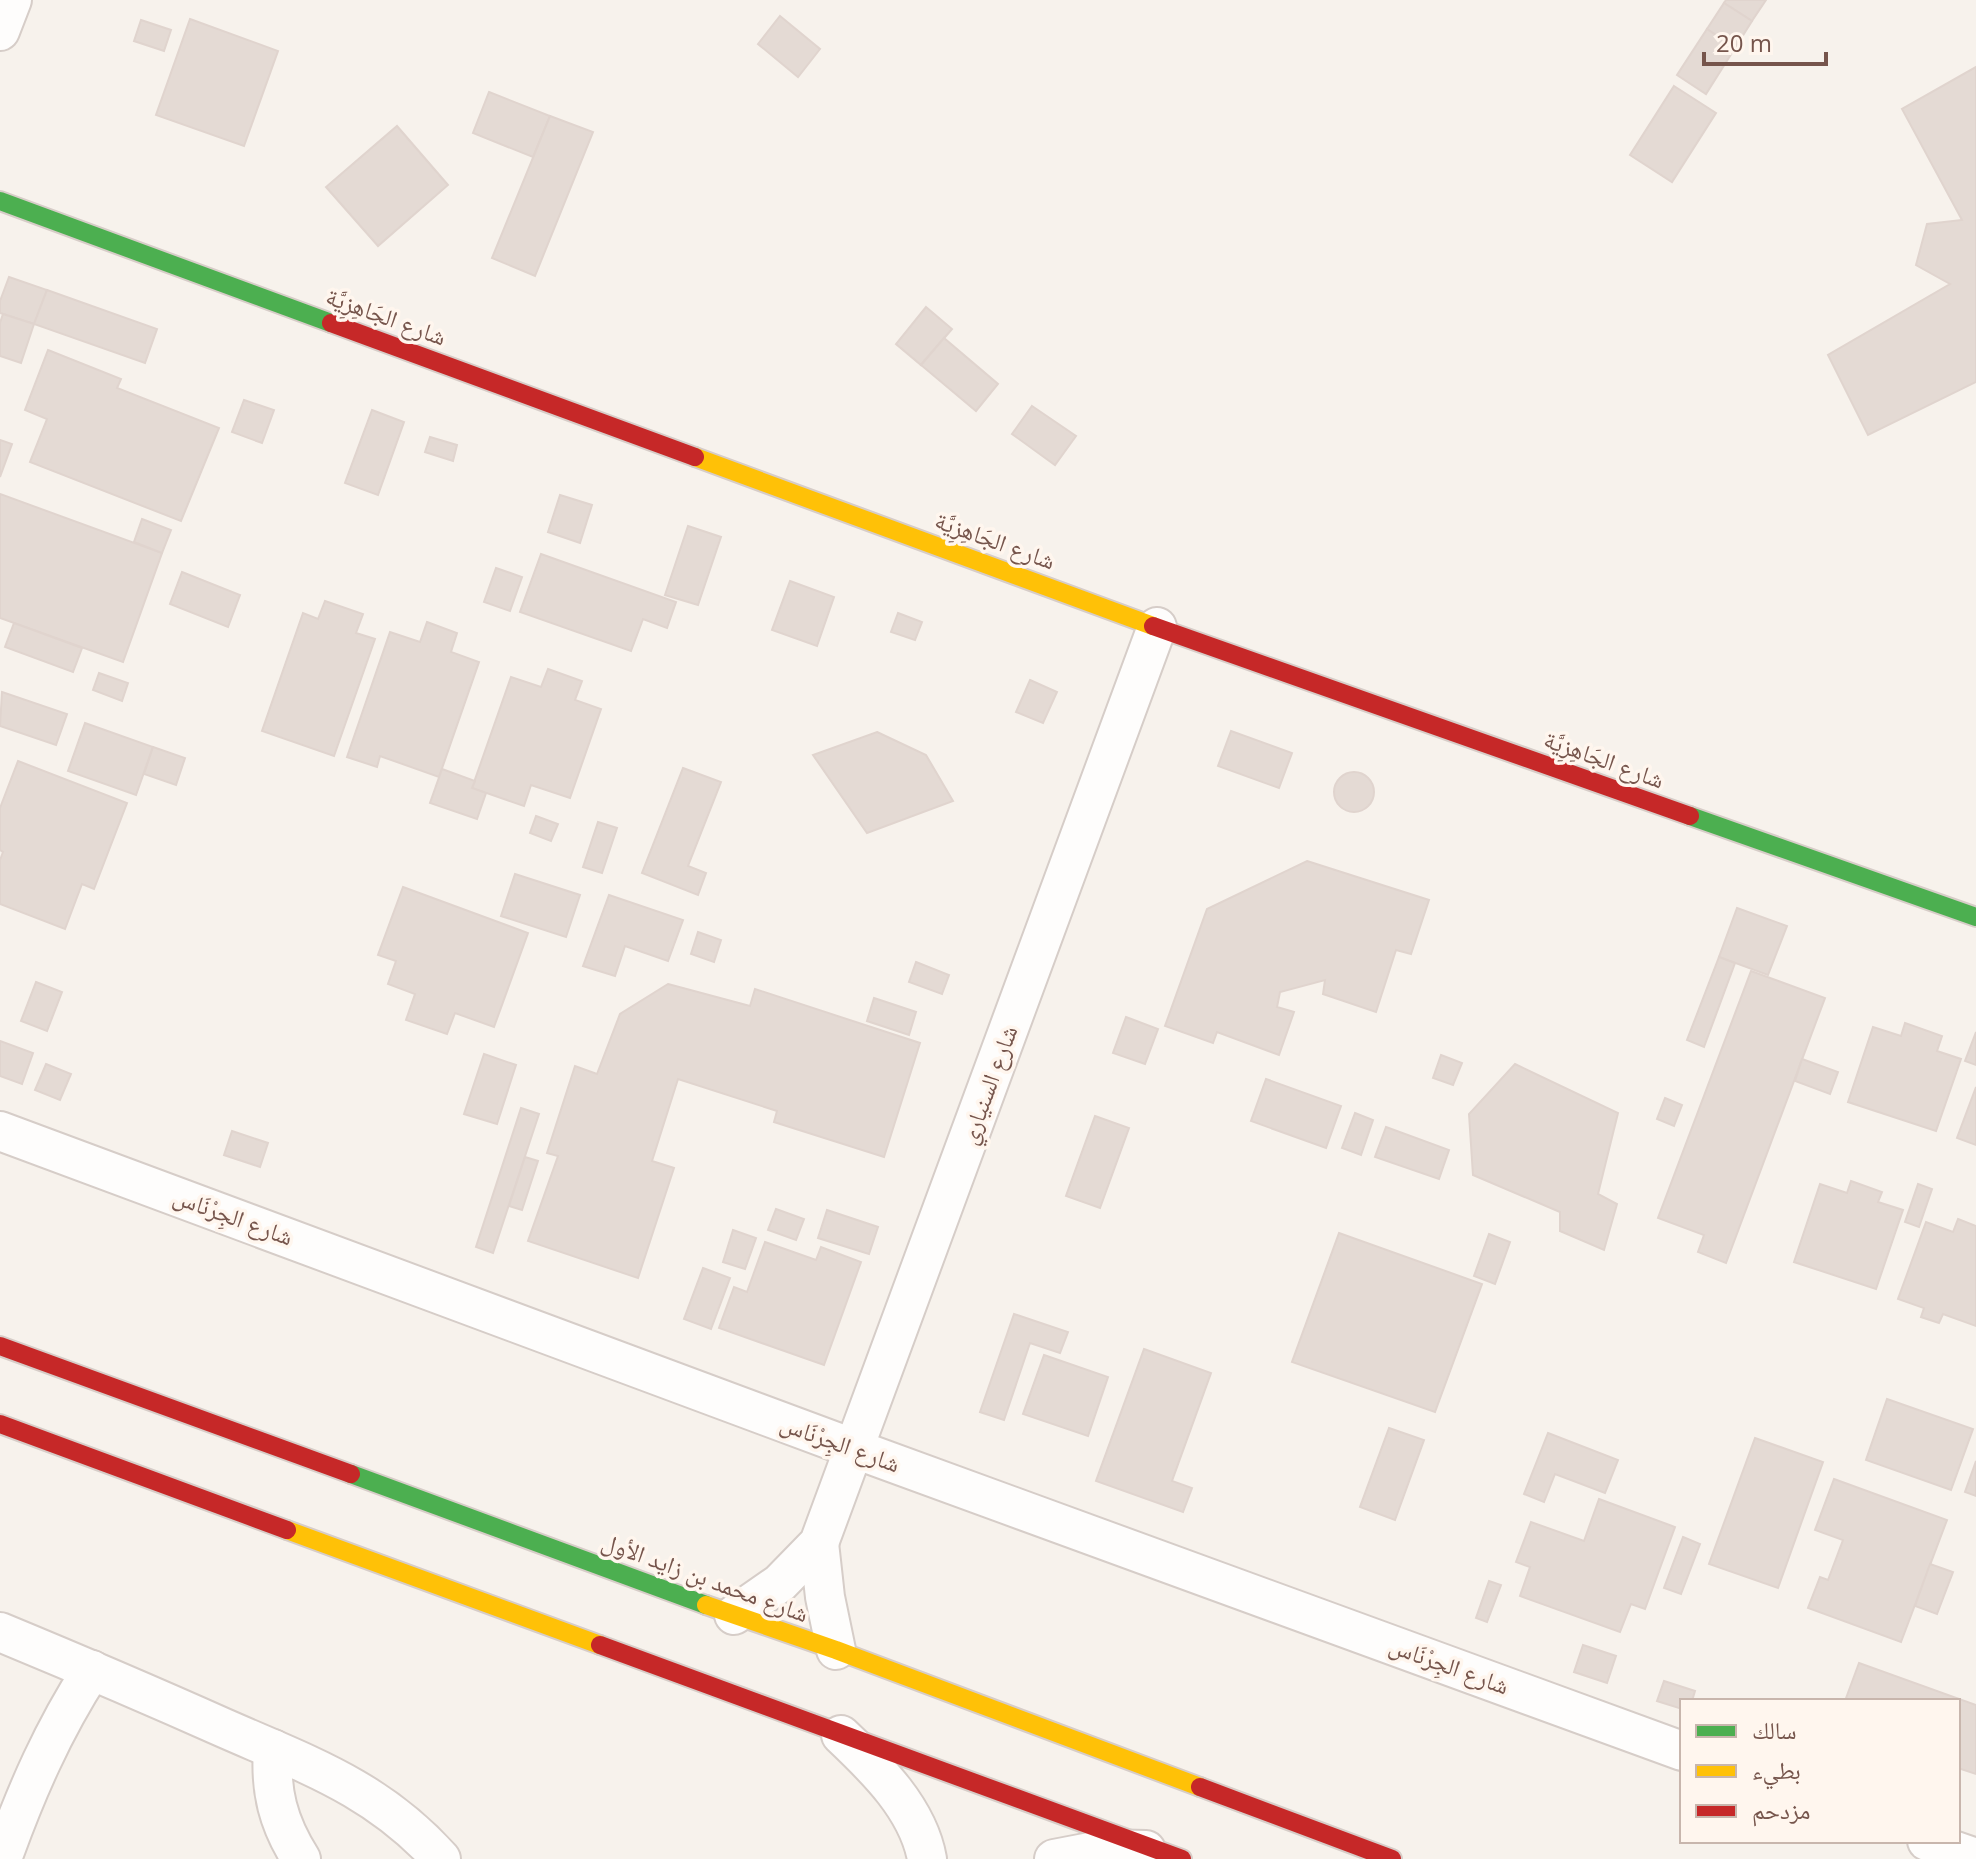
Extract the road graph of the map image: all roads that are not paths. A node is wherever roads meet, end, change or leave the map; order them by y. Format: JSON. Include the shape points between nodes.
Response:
{"nodes":[{"id":1,"x":12,"y":0,"type":"edge"},
{"id":2,"x":0,"y":31,"type":"edge"},
{"id":3,"x":0,"y":201,"type":"edge"},
{"id":4,"x":1157,"y":627,"type":"junction"},
{"id":5,"x":1976,"y":917,"type":"edge"},
{"id":6,"x":0,"y":1131,"type":"edge"},
{"id":7,"x":0,"y":1346,"type":"edge"},
{"id":8,"x":0,"y":1424,"type":"edge"},
{"id":9,"x":855,"y":1449,"type":"junction"},
{"id":10,"x":819,"y":1543,"type":"junction"},
{"id":11,"x":734,"y":1615,"type":"junction"},
{"id":12,"x":0,"y":1632,"type":"edge"},
{"id":13,"x":836,"y":1650,"type":"junction"},
{"id":14,"x":92,"y":1670,"type":"junction"},
{"id":15,"x":836,"y":1731,"type":"junction"},
{"id":16,"x":273,"y":1749,"type":"junction"},
{"id":17,"x":1680,"y":1750,"type":"edge"},
{"id":18,"x":1933,"y":1843,"type":"edge"},
{"id":19,"x":1170,"y":1855,"type":"edge"},
{"id":20,"x":1976,"y":1858,"type":"edge"},
{"id":21,"x":2,"y":1859,"type":"edge"},
{"id":22,"x":301,"y":1859,"type":"edge"},
{"id":23,"x":441,"y":1859,"type":"edge"},
{"id":24,"x":927,"y":1859,"type":"edge"},
{"id":25,"x":1054,"y":1859,"type":"edge"},
{"id":26,"x":1392,"y":1859,"type":"edge"}],
"edges":[{"from":1,"to":2,"type":"street"},
{"from":3,"to":4,"type":"main road","name":"شارع الجَاهِزِيَّة"},
{"from":4,"to":5,"type":"main road","name":"شارع الجَاهِزِيَّة"},
{"from":4,"to":9,"type":"street","name":"شارع السنياري"},
{"from":6,"to":9,"type":"street","name":"شارع الجِرْنَاس"},
{"from":7,"to":11,"type":"main road","name":"شارع محمد بن زايد الأول"},
{"from":8,"to":15,"type":"main road"},
{"from":9,"to":10,"type":"street","name":"شارع السنياري"},
{"from":9,"to":17,"type":"street","name":"شارع الجِرْنَاس"},
{"from":10,"to":11,"type":"street","name":"شارع السنياري","via":[[780,1583]]},
{"from":10,"to":13,"type":"street","name":"شارع السنياري"},
{"from":11,"to":13,"type":"main road","name":"شارع محمد بن زايد الأول"},
{"from":12,"to":14,"type":"street"},
{"from":13,"to":26,"type":"main road","name":"شارع محمد بن زايد الأول"},
{"from":14,"to":16,"type":"street"},
{"from":14,"to":21,"type":"street","via":[[33,1777]]},
{"from":15,"to":19,"type":"main road"},
{"from":15,"to":24,"type":"street","via":[[906,1807]]},
{"from":16,"to":22,"type":"street","via":[[278,1815]]},
{"from":16,"to":23,"type":"street","via":[[377,1802]]},
{"from":18,"to":20,"type":"street"},
{"from":19,"to":25,"type":"street","via":[[1106,1849]]}]}
